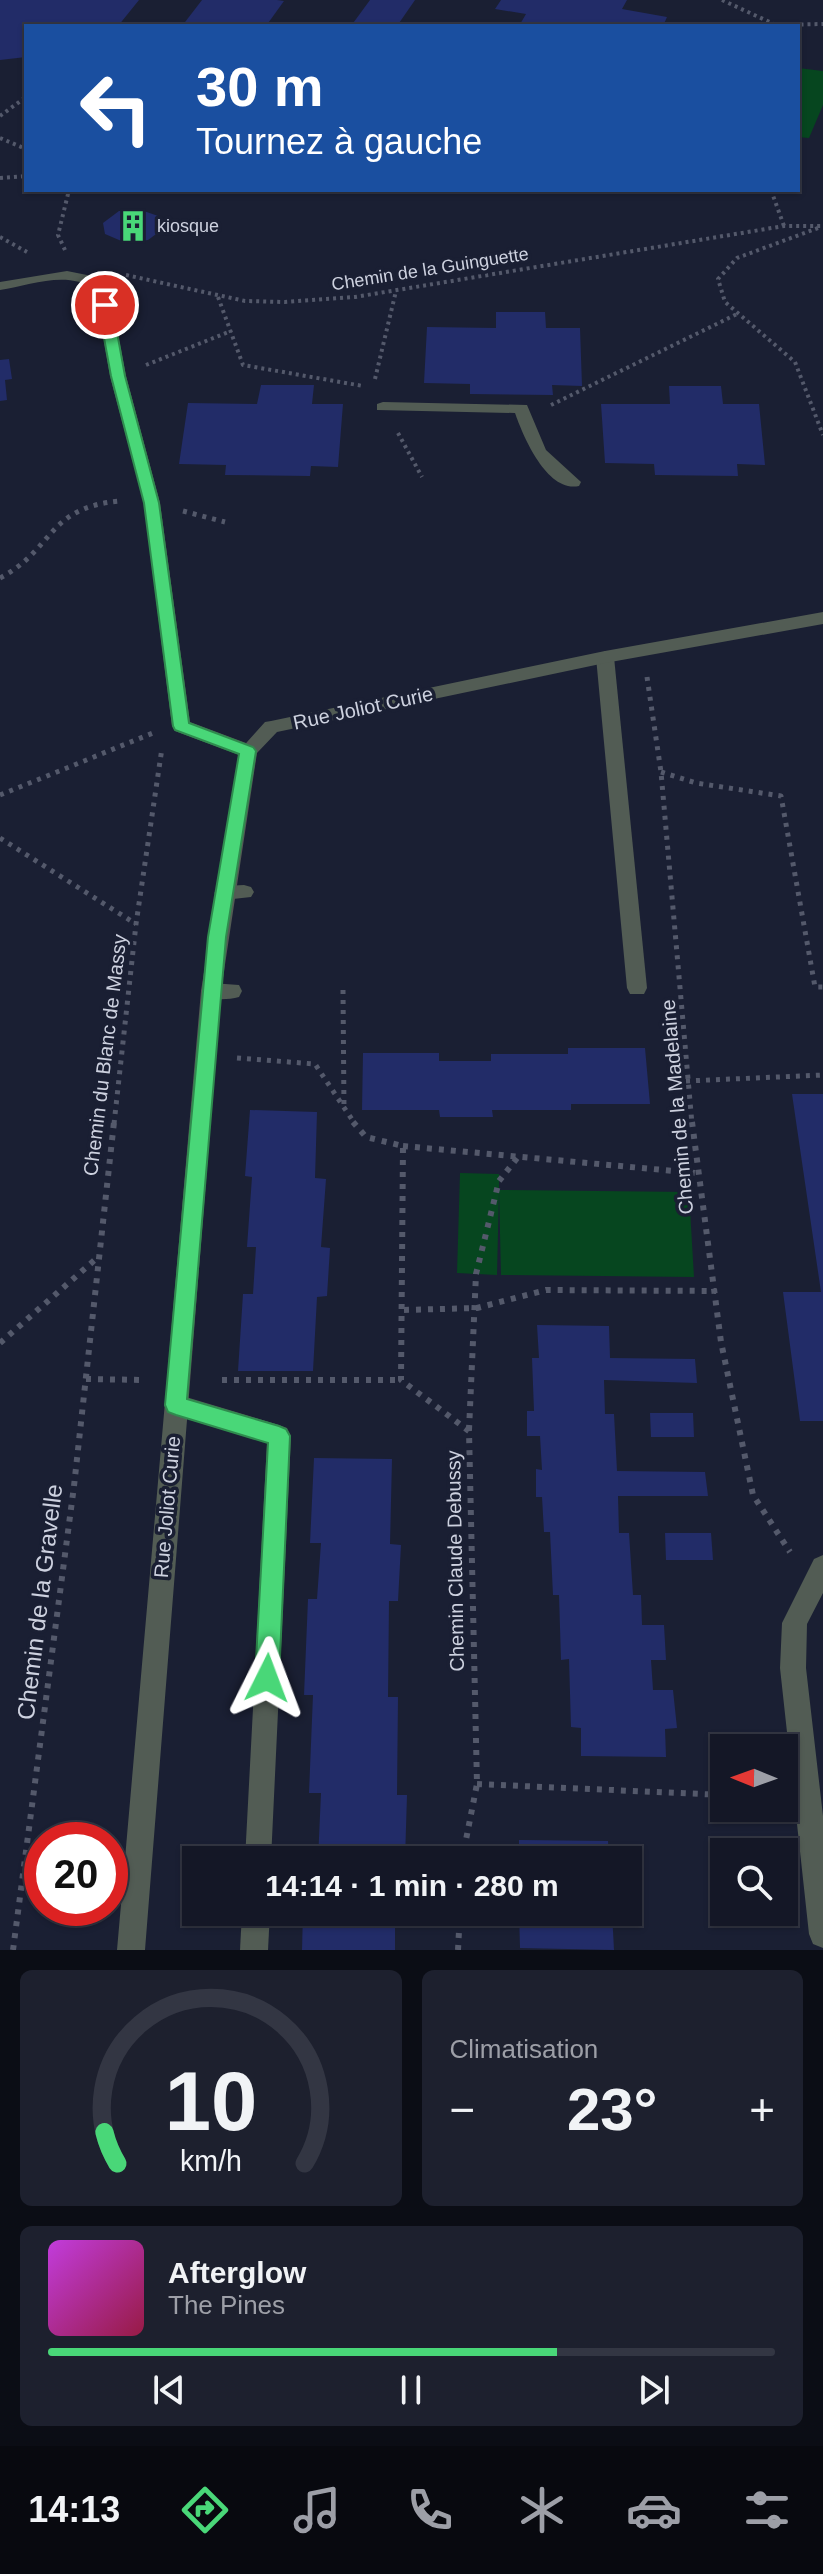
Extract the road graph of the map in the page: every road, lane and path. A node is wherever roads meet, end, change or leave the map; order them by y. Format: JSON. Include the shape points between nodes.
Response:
{"nodes":[{"id":1,"x":722,"y":0,"type":"edge"},
{"id":2,"x":774,"y":24,"type":"edge"},
{"id":3,"x":800,"y":24,"type":"edge"},
{"id":4,"x":823,"y":24,"type":"edge"},
{"id":5,"x":24,"y":98,"type":"edge"},
{"id":6,"x":0,"y":116,"type":"edge"},
{"id":7,"x":0,"y":138,"type":"edge"},
{"id":8,"x":24,"y":148,"type":"edge"},
{"id":9,"x":24,"y":176,"type":"edge"},
{"id":10,"x":0,"y":178,"type":"edge"},
{"id":11,"x":69,"y":192,"type":"edge"},
{"id":12,"x":772,"y":192,"type":"edge"},
{"id":13,"x":784,"y":226,"type":"junction"},
{"id":14,"x":823,"y":226,"type":"edge"},
{"id":15,"x":73,"y":267,"type":"junction"},
{"id":16,"x":121,"y":274,"type":"dead end"},
{"id":17,"x":0,"y":286,"type":"edge"},
{"id":18,"x":396,"y":291,"type":"junction"},
{"id":19,"x":218,"y":297,"type":"junction"},
{"id":20,"x":737,"y":314,"type":"junction"},
{"id":21,"x":231,"y":331,"type":"junction"},
{"id":22,"x":118,"y":376,"type":"junction"},
{"id":23,"x":383,"y":407,"type":"joint"},
{"id":24,"x":521,"y":408,"type":"junction"},
{"id":25,"x":823,"y":435,"type":"edge"},
{"id":26,"x":422,"y":477,"type":"dead end"},
{"id":27,"x":573,"y":482,"type":"dead end"},
{"id":28,"x":114,"y":500,"type":"dead end"},
{"id":29,"x":0,"y":578,"type":"edge"},
{"id":30,"x":823,"y":618,"type":"edge"},
{"id":31,"x":646,"y":652,"type":"junction"},
{"id":32,"x":605,"y":657,"type":"junction"},
{"id":33,"x":173,"y":727,"type":"junction"},
{"id":34,"x":248,"y":751,"type":"junction"},
{"id":35,"x":661,"y":772,"type":"junction"},
{"id":36,"x":0,"y":795,"type":"edge"},
{"id":37,"x":0,"y":838,"type":"edge"},
{"id":38,"x":136,"y":924,"type":"junction"},
{"id":39,"x":823,"y":987,"type":"edge"},
{"id":40,"x":637,"y":988,"type":"dead end"},
{"id":41,"x":343,"y":990,"type":"dead end"},
{"id":42,"x":206,"y":1055,"type":"junction"},
{"id":43,"x":823,"y":1075,"type":"edge"},
{"id":44,"x":686,"y":1081,"type":"junction"},
{"id":45,"x":344,"y":1111,"type":"junction"},
{"id":46,"x":403,"y":1146,"type":"junction"},
{"id":47,"x":518,"y":1157,"type":"junction"},
{"id":48,"x":696,"y":1173,"type":"junction"},
{"id":49,"x":98,"y":1258,"type":"junction"},
{"id":50,"x":716,"y":1291,"type":"junction"},
{"id":51,"x":477,"y":1308,"type":"junction"},
{"id":52,"x":404,"y":1310,"type":"junction"},
{"id":53,"x":0,"y":1343,"type":"edge"},
{"id":54,"x":86,"y":1379,"type":"junction"},
{"id":55,"x":401,"y":1380,"type":"junction"},
{"id":56,"x":177,"y":1393,"type":"junction"},
{"id":57,"x":469,"y":1431,"type":"junction"},
{"id":58,"x":818,"y":1577,"type":"edge"},
{"id":59,"x":477,"y":1784,"type":"junction"},
{"id":60,"x":710,"y":1794,"type":"edge"},
{"id":61,"x":259,"y":1846,"type":"edge"},
{"id":62,"x":465,"y":1846,"type":"edge"},
{"id":63,"x":255,"y":1926,"type":"edge"},
{"id":64,"x":459,"y":1926,"type":"edge"},
{"id":65,"x":823,"y":1934,"type":"edge"},
{"id":66,"x":13,"y":1950,"type":"edge"},
{"id":67,"x":131,"y":1950,"type":"edge"},
{"id":68,"x":254,"y":1950,"type":"edge"},
{"id":69,"x":458,"y":1950,"type":"edge"}],
"edges":[{"from":1,"to":2,"type":"path"},
{"from":3,"to":4,"type":"path"},
{"from":5,"to":6,"type":"path"},
{"from":7,"to":8,"type":"path"},
{"from":9,"to":10,"type":"path"},
{"from":11,"to":15,"type":"path","via":[[58,235]]},
{"from":12,"to":13,"type":"path"},
{"from":13,"to":14,"type":"path","name":"Chemin de la Guinguette"},
{"from":13,"to":18,"type":"path","name":"Chemin de la Guinguette"},
{"from":14,"to":20,"type":"path","via":[[737,258],[718,279],[725,302]]},
{"from":15,"to":17,"type":"street"},
{"from":15,"to":22,"type":"street","via":[[102,287]]},
{"from":16,"to":19,"type":"path","name":"Chemin de la Guinguette"},
{"from":18,"to":19,"type":"path","name":"Chemin de la Guinguette","via":[[310,301]]},
{"from":18,"to":21,"type":"path","via":[[373,387],[243,365]]},
{"from":19,"to":21,"type":"path"},
{"from":20,"to":24,"type":"path","via":[[538,410]]},
{"from":20,"to":25,"type":"path","via":[[795,362]]},
{"from":21,"to":22,"type":"path"},
{"from":22,"to":33,"type":"street","via":[[152,503]]},
{"from":23,"to":24,"type":"street"},
{"from":23,"to":26,"type":"path"},
{"from":24,"to":27,"type":"street","via":[[536,449],[550,468]]},
{"from":28,"to":29,"type":"path","via":[[79,506],[54,525],[34,553]]},
{"from":30,"to":31,"type":"street","name":"Rue Joliot Curie"},
{"from":31,"to":32,"type":"street","name":"Rue Joliot Curie"},
{"from":31,"to":35,"type":"path","name":"Chemin de la Madelaine"},
{"from":32,"to":34,"type":"street","name":"Rue Joliot Curie","via":[[271,727]]},
{"from":32,"to":40,"type":"street"},
{"from":33,"to":34,"type":"street"},
{"from":33,"to":36,"type":"path"},
{"from":33,"to":38,"type":"path","name":"Chemin du Blanc de Massy"},
{"from":34,"to":42,"type":"street","name":"Rue Joliot Curie","via":[[247,800],[222,991]]},
{"from":35,"to":39,"type":"path","via":[[781,796],[815,987]]},
{"from":35,"to":44,"type":"path","name":"Chemin de la Madelaine"},
{"from":37,"to":38,"type":"path"},
{"from":38,"to":49,"type":"path","name":"Chemin du Blanc de Massy"},
{"from":41,"to":45,"type":"path"},
{"from":42,"to":45,"type":"path","via":[[315,1064]]},
{"from":42,"to":56,"type":"street","name":"Rue Joliot Curie"},
{"from":43,"to":44,"type":"path"},
{"from":44,"to":48,"type":"path","name":"Chemin de la Madelaine"},
{"from":45,"to":46,"type":"path","via":[[366,1137]]},
{"from":46,"to":47,"type":"path"},
{"from":46,"to":52,"type":"path"},
{"from":47,"to":48,"type":"path"},
{"from":47,"to":51,"type":"path","via":[[499,1181],[476,1274]]},
{"from":48,"to":50,"type":"path","name":"Chemin de la Madelaine"},
{"from":49,"to":53,"type":"path"},
{"from":49,"to":54,"type":"path","name":"Chemin de la Gravelle"},
{"from":50,"to":51,"type":"path","via":[[546,1290]]},
{"from":50,"to":58,"type":"path","name":"Chemin de la Madelaine","via":[[721,1342],[753,1495]]},
{"from":51,"to":52,"type":"path"},
{"from":51,"to":57,"type":"path"},
{"from":52,"to":55,"type":"path"},
{"from":54,"to":56,"type":"path"},
{"from":54,"to":66,"type":"path","name":"Chemin de la Gravelle"},
{"from":55,"to":56,"type":"path"},
{"from":55,"to":57,"type":"path","name":"Chemin Claude Debussy"},
{"from":56,"to":61,"type":"street","via":[[279,1436]]},
{"from":56,"to":67,"type":"street","name":"Rue Joliot Curie"},
{"from":57,"to":59,"type":"path","name":"Chemin Claude Debussy"},
{"from":58,"to":65,"type":"street","via":[[795,1623],[793,1668]]},
{"from":59,"to":60,"type":"path"},
{"from":59,"to":62,"type":"path","name":"Chemin Claude Debussy"},
{"from":63,"to":68,"type":"street"},
{"from":64,"to":69,"type":"path"}]}
